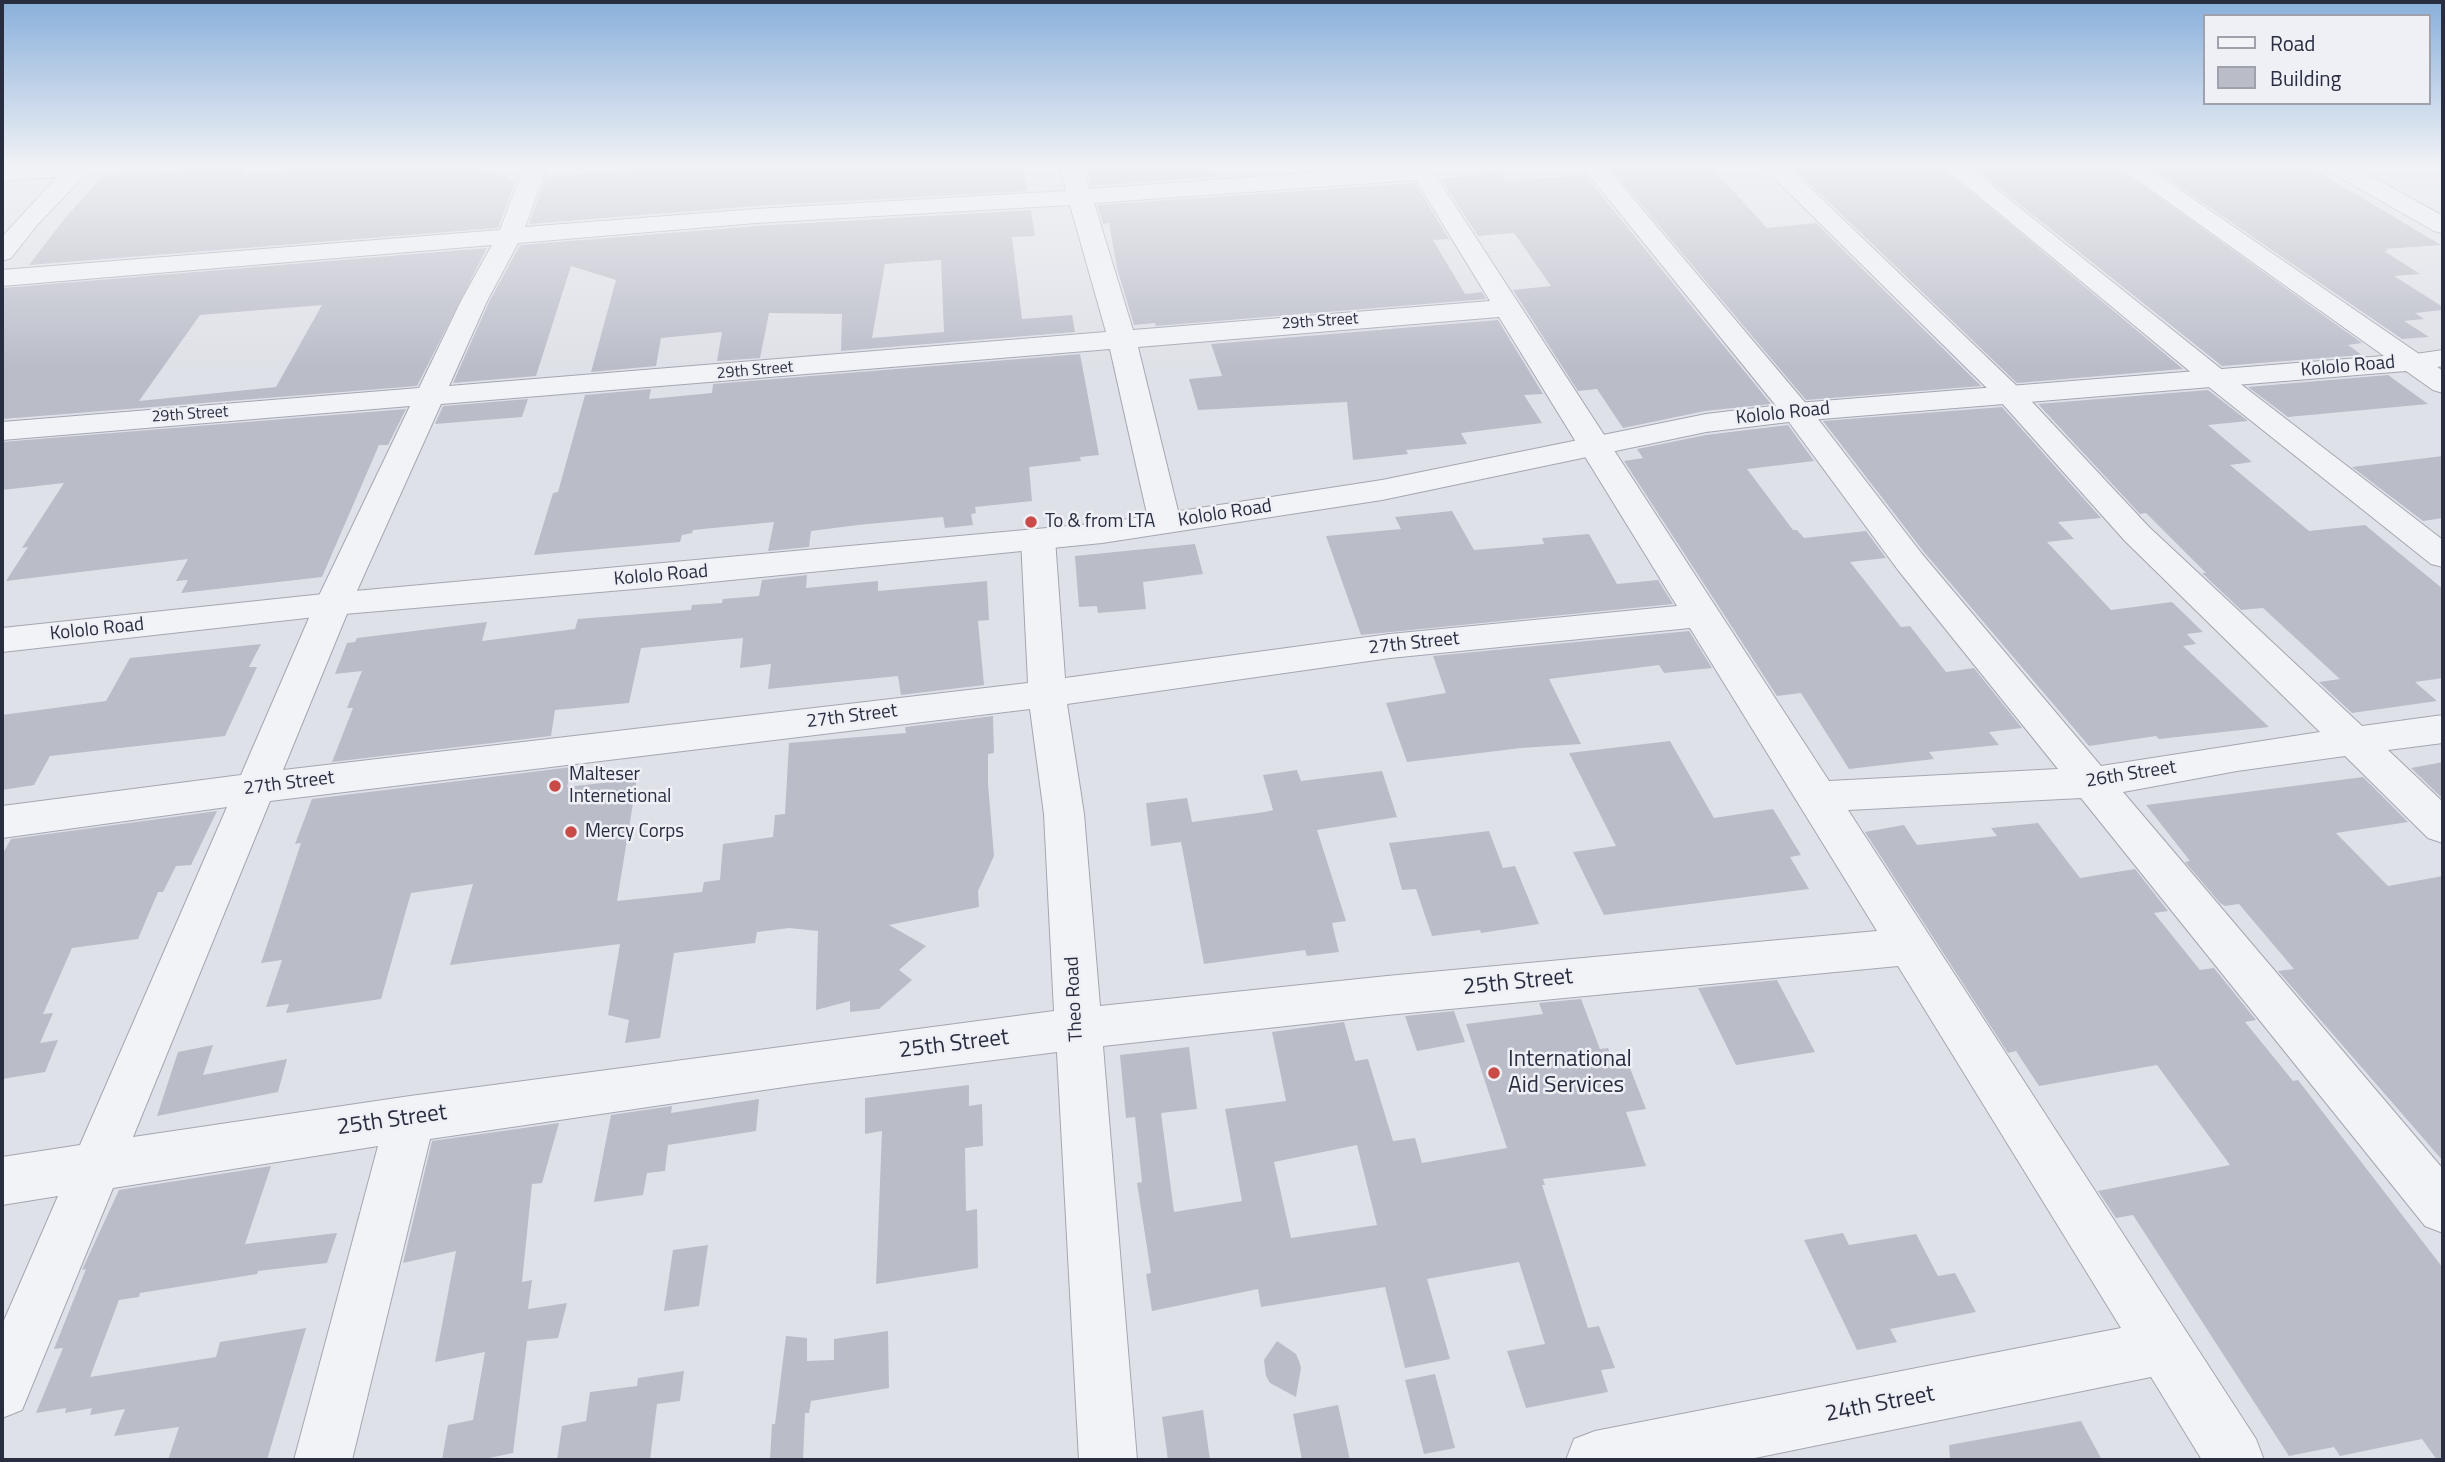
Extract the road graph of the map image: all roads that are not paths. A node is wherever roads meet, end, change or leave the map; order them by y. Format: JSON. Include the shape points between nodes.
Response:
{"nodes":[{"id":1,"x":18,"y":232,"type":"edge"},
{"id":2,"x":546,"y":232,"type":"edge"},
{"id":3,"x":1091,"y":232,"type":"edge"},
{"id":4,"x":1460,"y":232,"type":"edge"},
{"id":5,"x":1648,"y":232,"type":"edge"},
{"id":6,"x":1842,"y":232,"type":"edge"},
{"id":7,"x":2035,"y":232,"type":"edge"},
{"id":8,"x":2225,"y":232,"type":"edge"},
{"id":9,"x":510,"y":235,"type":"junction"},
{"id":10,"x":2,"y":253,"type":"edge"},
{"id":11,"x":2,"y":278,"type":"edge"},
{"id":12,"x":1508,"y":309,"type":"junction"},
{"id":13,"x":1122,"y":339,"type":"junction"},
{"id":14,"x":2443,"y":358,"type":"edge"},
{"id":15,"x":2412,"y":362,"type":"junction"},
{"id":16,"x":2216,"y":378,"type":"junction"},
{"id":17,"x":2443,"y":384,"type":"edge"},
{"id":18,"x":2010,"y":396,"type":"junction"},
{"id":19,"x":431,"y":397,"type":"junction"},
{"id":20,"x":1797,"y":412,"type":"junction"},
{"id":21,"x":2,"y":431,"type":"edge"},
{"id":22,"x":1594,"y":445,"type":"junction"},
{"id":23,"x":1165,"y":523,"type":"junction"},
{"id":24,"x":1038,"y":539,"type":"junction"},
{"id":25,"x":2443,"y":556,"type":"edge"},
{"id":26,"x":333,"y":604,"type":"junction"},
{"id":27,"x":1702,"y":615,"type":"junction"},
{"id":28,"x":2,"y":640,"type":"edge"},
{"id":29,"x":1047,"y":694,"type":"junction"},
{"id":30,"x":2443,"y":729,"type":"edge"},
{"id":31,"x":2353,"y":741,"type":"junction"},
{"id":32,"x":2093,"y":782,"type":"junction"},
{"id":33,"x":256,"y":788,"type":"junction"},
{"id":34,"x":1816,"y":797,"type":"junction"},
{"id":35,"x":2,"y":822,"type":"edge"},
{"id":36,"x":2443,"y":827,"type":"edge"},
{"id":37,"x":1911,"y":946,"type":"junction"},
{"id":38,"x":1076,"y":1029,"type":"junction"},
{"id":39,"x":410,"y":1118,"type":"junction"},
{"id":40,"x":94,"y":1167,"type":"junction"},
{"id":41,"x":2,"y":1181,"type":"edge"},
{"id":42,"x":2443,"y":1208,"type":"edge"},
{"id":43,"x":2164,"y":1347,"type":"junction"},
{"id":44,"x":2,"y":1390,"type":"edge"},
{"id":45,"x":323,"y":1460,"type":"edge"},
{"id":46,"x":1108,"y":1460,"type":"edge"},
{"id":47,"x":1595,"y":1460,"type":"edge"},
{"id":48,"x":2235,"y":1460,"type":"edge"}],
"edges":[{"from":1,"to":10,"type":"street"},
{"from":2,"to":9,"type":"street"},
{"from":3,"to":13,"type":"street"},
{"from":4,"to":12,"type":"street"},
{"from":5,"to":20,"type":"street"},
{"from":6,"to":18,"type":"street"},
{"from":7,"to":16,"type":"street"},
{"from":8,"to":15,"type":"street"},
{"from":9,"to":11,"type":"street"},
{"from":9,"to":19,"type":"street","via":[[474,300]]},
{"from":12,"to":13,"type":"street","name":"29th Street"},
{"from":12,"to":22,"type":"street"},
{"from":13,"to":19,"type":"street","name":"29th Street"},
{"from":13,"to":23,"type":"street"},
{"from":14,"to":15,"type":"street","name":"Kololo Road"},
{"from":15,"to":16,"type":"street","name":"Kololo Road"},
{"from":15,"to":17,"type":"street"},
{"from":16,"to":18,"type":"street","name":"Kololo Road"},
{"from":16,"to":25,"type":"street"},
{"from":18,"to":20,"type":"street","name":"Kololo Road"},
{"from":18,"to":31,"type":"street","via":[[2137,534]]},
{"from":19,"to":21,"type":"street","name":"29th Street"},
{"from":19,"to":26,"type":"street"},
{"from":20,"to":22,"type":"street","name":"Kololo Road","via":[[1706,423]]},
{"from":20,"to":32,"type":"street","via":[[1910,562]]},
{"from":22,"to":23,"type":"street","name":"Kololo Road","via":[[1382,490]]},
{"from":22,"to":27,"type":"street"},
{"from":23,"to":24,"type":"street","name":"Kololo Road"},
{"from":24,"to":26,"type":"street","name":"Kololo Road"},
{"from":24,"to":29,"type":"street","name":"Theo Road"},
{"from":26,"to":28,"type":"street","name":"Kololo Road"},
{"from":26,"to":33,"type":"street"},
{"from":27,"to":29,"type":"street","name":"27th Street","via":[[1391,646]]},
{"from":27,"to":34,"type":"street"},
{"from":29,"to":33,"type":"street","name":"27th Street"},
{"from":29,"to":38,"type":"street","name":"Theo Road","via":[[1064,814]]},
{"from":30,"to":31,"type":"street","name":"26th Street"},
{"from":31,"to":32,"type":"street","name":"26th Street"},
{"from":31,"to":36,"type":"street"},
{"from":32,"to":34,"type":"street","name":"26th Street"},
{"from":32,"to":42,"type":"street"},
{"from":33,"to":35,"type":"street","name":"27th Street"},
{"from":33,"to":40,"type":"street"},
{"from":34,"to":37,"type":"street"},
{"from":37,"to":38,"type":"street","name":"25th Street"},
{"from":37,"to":43,"type":"street"},
{"from":38,"to":39,"type":"street","name":"25th Street"},
{"from":38,"to":46,"type":"street","name":"Theo Road"},
{"from":39,"to":40,"type":"street","name":"25th Street"},
{"from":39,"to":45,"type":"street"},
{"from":40,"to":41,"type":"street","name":"25th Street"},
{"from":40,"to":44,"type":"street"},
{"from":43,"to":47,"type":"street","name":"24th Street"},
{"from":43,"to":48,"type":"street"}]}
